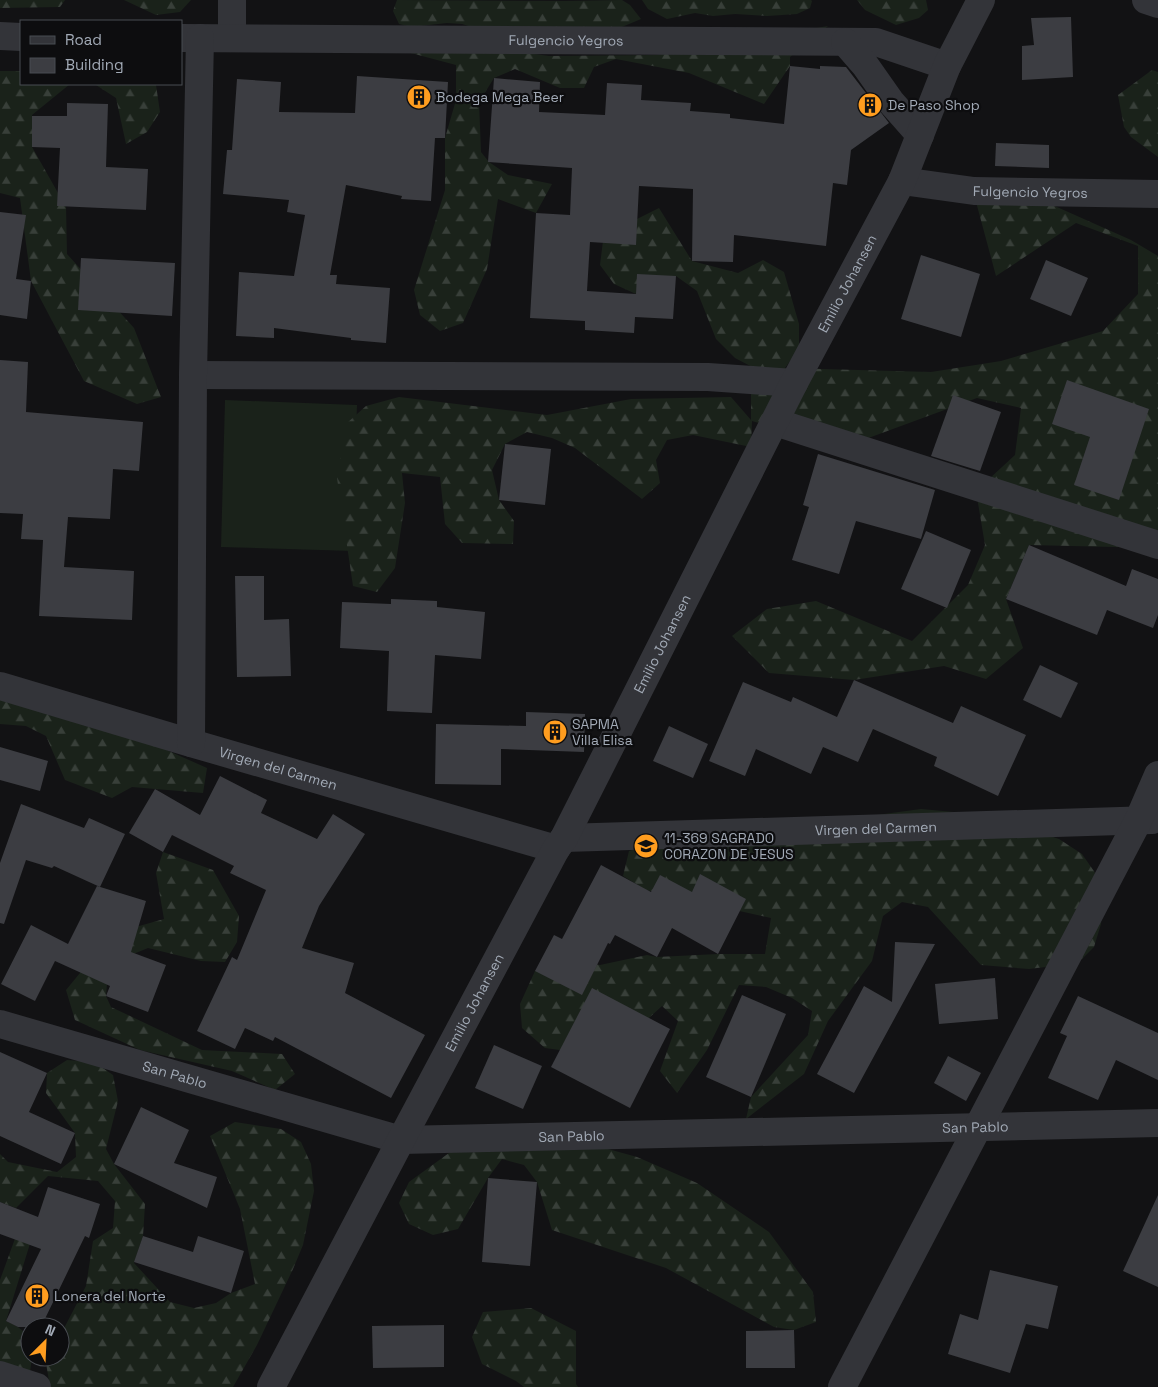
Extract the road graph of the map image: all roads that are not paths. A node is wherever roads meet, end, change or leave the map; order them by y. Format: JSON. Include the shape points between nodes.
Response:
{"nodes":[{"id":1,"x":232,"y":0,"type":"edge"},
{"id":2,"x":981,"y":0,"type":"edge"},
{"id":3,"x":1146,"y":0,"type":"edge"},
{"id":4,"x":1158,"y":4,"type":"edge"},
{"id":5,"x":0,"y":36,"type":"edge"},
{"id":6,"x":20,"y":36,"type":"edge"},
{"id":7,"x":191,"y":38,"type":"edge"},
{"id":8,"x":232,"y":38,"type":"junction"},
{"id":9,"x":845,"y":42,"type":"junction"},
{"id":10,"x":947,"y":66,"type":"junction"},
{"id":11,"x":920,"y":135,"type":"junction"},
{"id":12,"x":902,"y":181,"type":"junction"},
{"id":13,"x":1158,"y":194,"type":"edge"},
{"id":14,"x":193,"y":375,"type":"junction"},
{"id":15,"x":794,"y":383,"type":"junction"},
{"id":16,"x":775,"y":422,"type":"junction"},
{"id":17,"x":1158,"y":545,"type":"edge"},
{"id":18,"x":0,"y":686,"type":"edge"},
{"id":19,"x":191,"y":743,"type":"junction"},
{"id":20,"x":1158,"y":775,"type":"edge"},
{"id":21,"x":1148,"y":821,"type":"edge"},
{"id":22,"x":560,"y":844,"type":"junction"},
{"id":23,"x":0,"y":1024,"type":"edge"},
{"id":24,"x":1158,"y":1123,"type":"edge"},
{"id":25,"x":978,"y":1126,"type":"junction"},
{"id":26,"x":401,"y":1140,"type":"junction"},
{"id":27,"x":0,"y":1375,"type":"edge"},
{"id":28,"x":37,"y":1387,"type":"edge"},
{"id":29,"x":271,"y":1387,"type":"edge"},
{"id":30,"x":842,"y":1387,"type":"edge"}],
"edges":[{"from":1,"to":8,"type":"street"},
{"from":2,"to":10,"type":"street","name":"Emilio Johansen"},
{"from":3,"to":4,"type":"street"},
{"from":5,"to":6,"type":"street"},
{"from":7,"to":8,"type":"street","name":"Fulgencio Yegros"},
{"from":7,"to":14,"type":"street"},
{"from":8,"to":9,"type":"street","name":"Fulgencio Yegros"},
{"from":9,"to":10,"type":"street","name":"Fulgencio Yegros","via":[[876,42]]},
{"from":9,"to":11,"type":"street"},
{"from":10,"to":11,"type":"street","name":"Emilio Johansen"},
{"from":11,"to":12,"type":"street","name":"Emilio Johansen"},
{"from":12,"to":13,"type":"street","name":"Fulgencio Yegros","via":[[974,191]]},
{"from":12,"to":15,"type":"street","name":"Emilio Johansen"},
{"from":14,"to":15,"type":"street","via":[[708,377]]},
{"from":14,"to":19,"type":"street"},
{"from":15,"to":16,"type":"street","name":"Emilio Johansen"},
{"from":16,"to":17,"type":"street"},
{"from":16,"to":22,"type":"street","name":"Emilio Johansen"},
{"from":18,"to":19,"type":"street","name":"Virgen del Carmen"},
{"from":19,"to":22,"type":"street","name":"Virgen del Carmen"},
{"from":20,"to":21,"type":"street"},
{"from":21,"to":22,"type":"street","name":"Virgen del Carmen"},
{"from":21,"to":25,"type":"street"},
{"from":22,"to":26,"type":"street","name":"Emilio Johansen"},
{"from":23,"to":26,"type":"street","name":"San Pablo"},
{"from":24,"to":25,"type":"street","name":"San Pablo"},
{"from":25,"to":26,"type":"street","name":"San Pablo"},
{"from":25,"to":30,"type":"street"},
{"from":26,"to":29,"type":"street","name":"Emilio Johansen"},
{"from":27,"to":28,"type":"street"}]}
